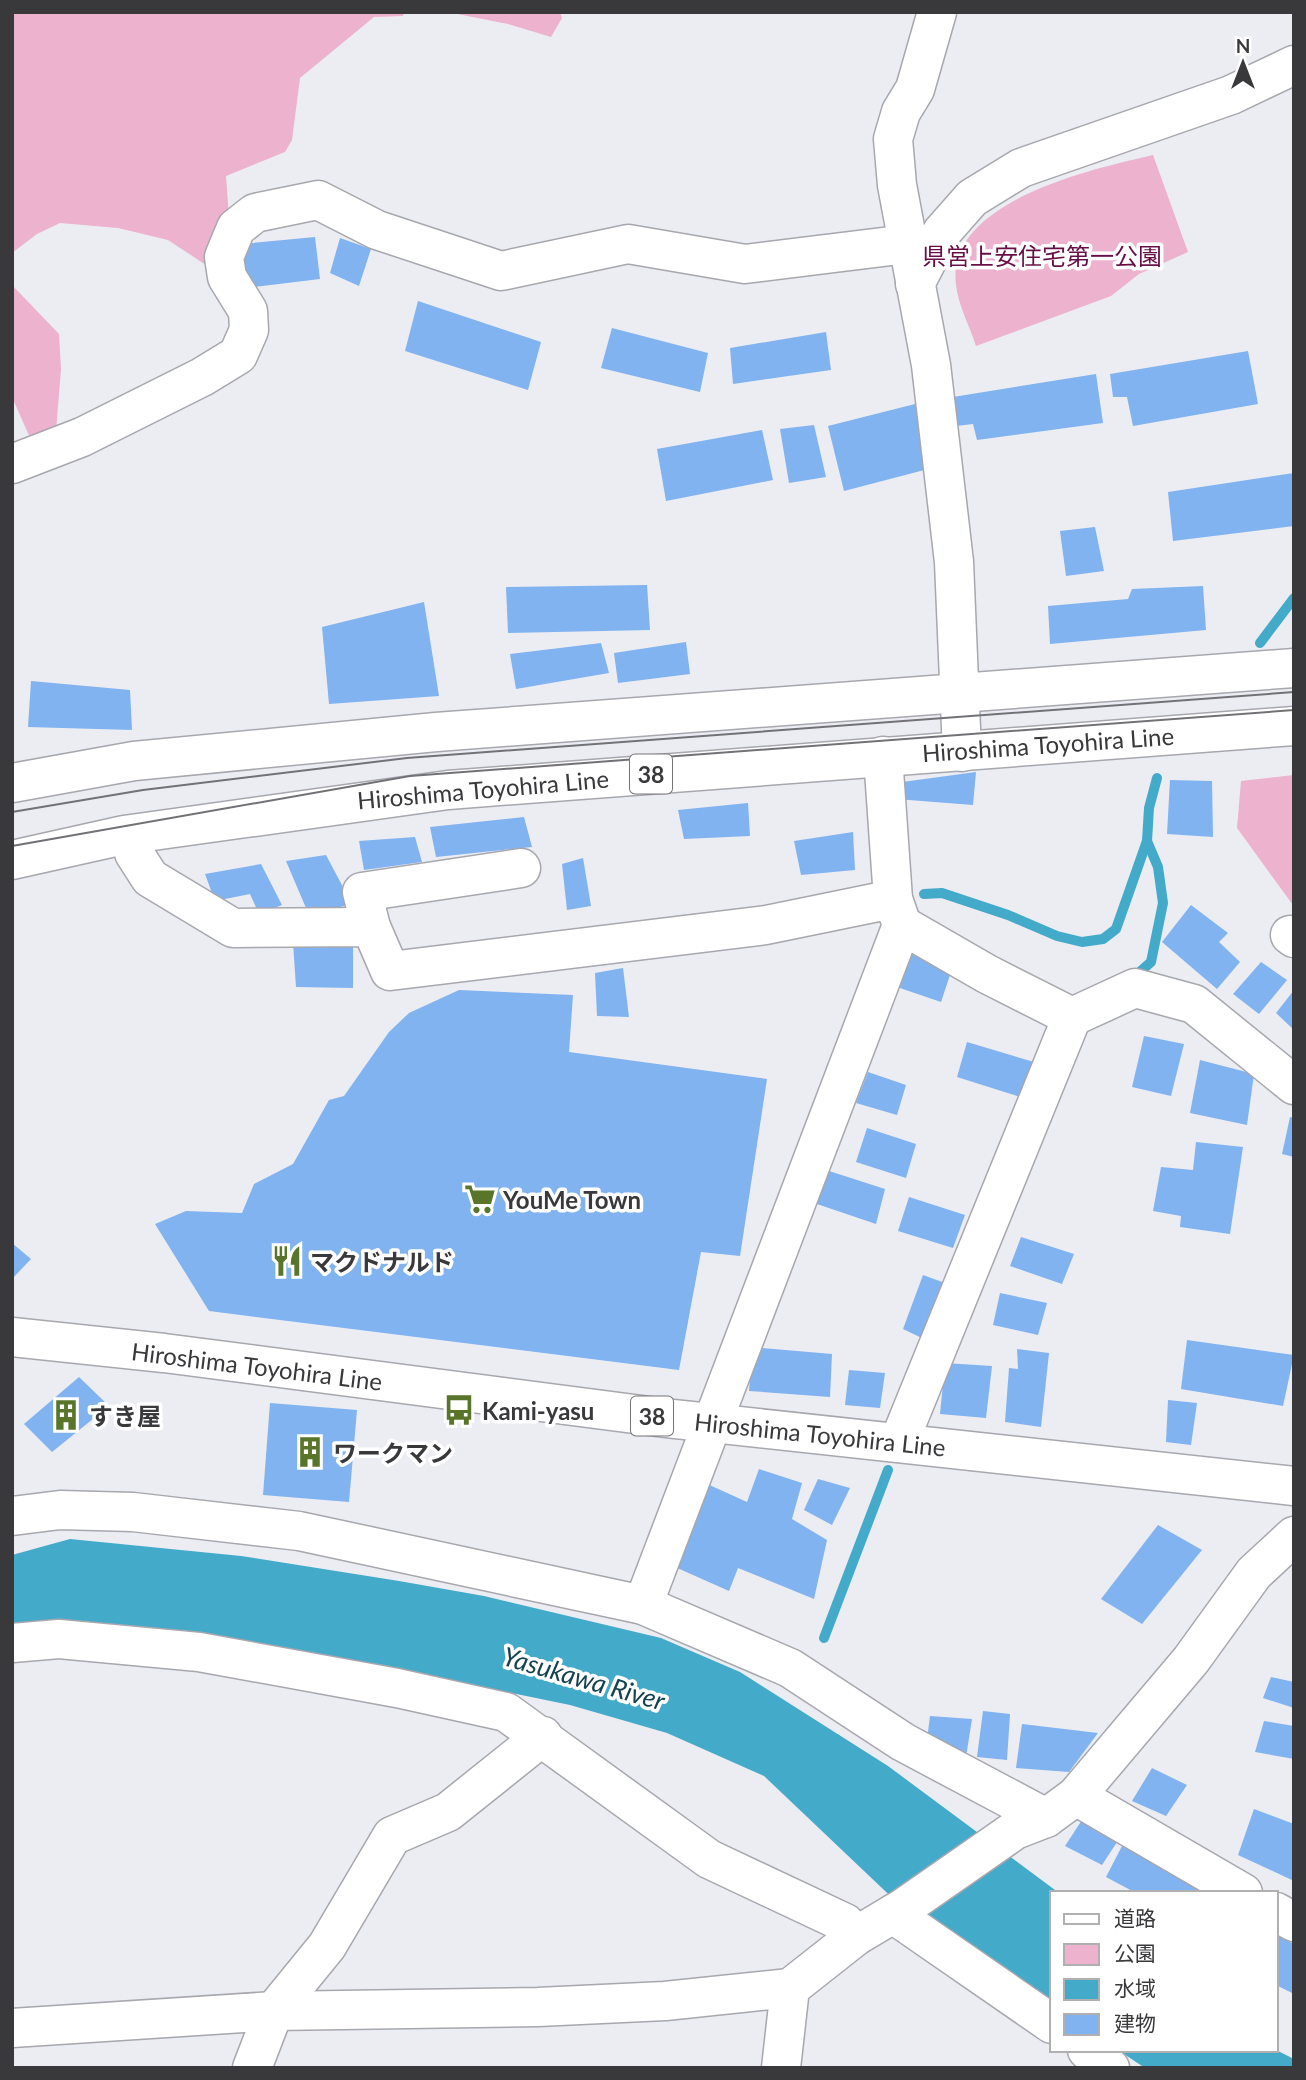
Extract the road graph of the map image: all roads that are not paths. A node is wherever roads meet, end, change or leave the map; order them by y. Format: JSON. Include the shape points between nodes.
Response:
{"nodes":[{"id":1,"x":937,"y":12,"type":"edge"},
{"id":2,"x":1294,"y":65,"type":"edge"},
{"id":3,"x":907,"y":244,"type":"junction"},
{"id":4,"x":915,"y":284,"type":"junction"},
{"id":5,"x":12,"y":464,"type":"edge"},
{"id":6,"x":1294,"y":668,"type":"edge"},
{"id":7,"x":960,"y":692,"type":"junction"},
{"id":8,"x":1294,"y":726,"type":"edge"},
{"id":9,"x":962,"y":752,"type":"junction"},
{"id":10,"x":883,"y":756,"type":"junction"},
{"id":11,"x":12,"y":783,"type":"edge"},
{"id":12,"x":134,"y":853,"type":"dead end"},
{"id":13,"x":12,"y":860,"type":"edge"},
{"id":14,"x":521,"y":868,"type":"dead end"},
{"id":15,"x":897,"y":912,"type":"junction"},
{"id":16,"x":371,"y":927,"type":"junction"},
{"id":17,"x":1072,"y":1017,"type":"junction"},
{"id":18,"x":1294,"y":1084,"type":"edge"},
{"id":19,"x":12,"y":1337,"type":"edge"},
{"id":20,"x":714,"y":1423,"type":"junction"},
{"id":21,"x":899,"y":1442,"type":"junction"},
{"id":22,"x":1294,"y":1486,"type":"edge"},
{"id":23,"x":12,"y":1516,"type":"edge"},
{"id":24,"x":1294,"y":1536,"type":"edge"},
{"id":25,"x":643,"y":1605,"type":"junction"},
{"id":26,"x":12,"y":1643,"type":"edge"},
{"id":27,"x":543,"y":1736,"type":"junction"},
{"id":28,"x":1076,"y":1796,"type":"junction"},
{"id":29,"x":1030,"y":1824,"type":"junction"},
{"id":30,"x":1240,"y":1891,"type":"edge"},
{"id":31,"x":898,"y":1911,"type":"junction"},
{"id":32,"x":1278,"y":1913,"type":"edge"},
{"id":33,"x":1294,"y":1922,"type":"edge"},
{"id":34,"x":856,"y":1936,"type":"junction"},
{"id":35,"x":790,"y":1988,"type":"junction"},
{"id":36,"x":274,"y":2011,"type":"junction"},
{"id":37,"x":1050,"y":2023,"type":"edge"},
{"id":38,"x":12,"y":2028,"type":"edge"},
{"id":39,"x":1090,"y":2052,"type":"edge"},
{"id":40,"x":252,"y":2068,"type":"edge"},
{"id":41,"x":780,"y":2068,"type":"edge"},
{"id":42,"x":1110,"y":2068,"type":"edge"}],
"edges":[{"from":1,"to":3,"type":"street","via":[[915,89],[901,112],[893,139]]},
{"from":2,"to":4,"type":"street","via":[[1231,95],[1021,167],[972,198],[942,232]]},
{"from":3,"to":4,"type":"street"},
{"from":3,"to":5,"type":"street","via":[[745,264],[628,244],[501,271],[377,230],[318,200],[255,213],[236,228],[224,257],[228,277],[248,311],[249,330],[238,355],[93,432]]},
{"from":4,"to":7,"type":"street","via":[[931,365],[954,562]]},
{"from":6,"to":7,"type":"street"},
{"from":7,"to":9,"type":"street"},
{"from":7,"to":11,"type":"street","via":[[422,733],[134,761]]},
{"from":8,"to":9,"type":"street","name":"Hiroshima Toyohira Line","number":"38"},
{"from":9,"to":10,"type":"street","name":"Hiroshima Toyohira Line","number":"38"},
{"from":10,"to":13,"type":"street","name":"Hiroshima Toyohira Line","number":"38","via":[[448,790],[124,835]]},
{"from":10,"to":15,"type":"street"},
{"from":12,"to":16,"type":"street","via":[[150,878],[233,928]]},
{"from":14,"to":16,"type":"street","via":[[362,892]]},
{"from":15,"to":16,"type":"street","via":[[390,971]]},
{"from":15,"to":17,"type":"street","via":[[987,974]]},
{"from":15,"to":20,"type":"street"},
{"from":17,"to":18,"type":"street","via":[[1135,988],[1194,1004]]},
{"from":17,"to":21,"type":"street"},
{"from":19,"to":20,"type":"street","name":"Hiroshima Toyohira Line","number":"38"},
{"from":20,"to":21,"type":"street","name":"Hiroshima Toyohira Line","number":"38"},
{"from":20,"to":25,"type":"street","via":[[706,1433]]},
{"from":21,"to":22,"type":"street","name":"Hiroshima Toyohira Line","number":"38"},
{"from":23,"to":25,"type":"street","via":[[60,1510],[133,1512],[299,1531]]},
{"from":24,"to":28,"type":"street","via":[[1254,1573],[1191,1660]]},
{"from":25,"to":29,"type":"street","via":[[790,1668]]},
{"from":26,"to":27,"type":"street","via":[[59,1639],[199,1652],[506,1712]]},
{"from":27,"to":34,"type":"street","via":[[709,1859],[845,1923]]},
{"from":27,"to":36,"type":"street","via":[[448,1812],[392,1836],[327,1945]]},
{"from":28,"to":29,"type":"street"},
{"from":28,"to":30,"type":"street"},
{"from":29,"to":31,"type":"street"},
{"from":31,"to":34,"type":"street"},
{"from":31,"to":37,"type":"street"},
{"from":32,"to":33,"type":"street"},
{"from":34,"to":35,"type":"street"},
{"from":35,"to":36,"type":"street","via":[[551,2007]]},
{"from":35,"to":41,"type":"street"},
{"from":36,"to":38,"type":"street"},
{"from":36,"to":40,"type":"street"},
{"from":39,"to":42,"type":"street"}]}
